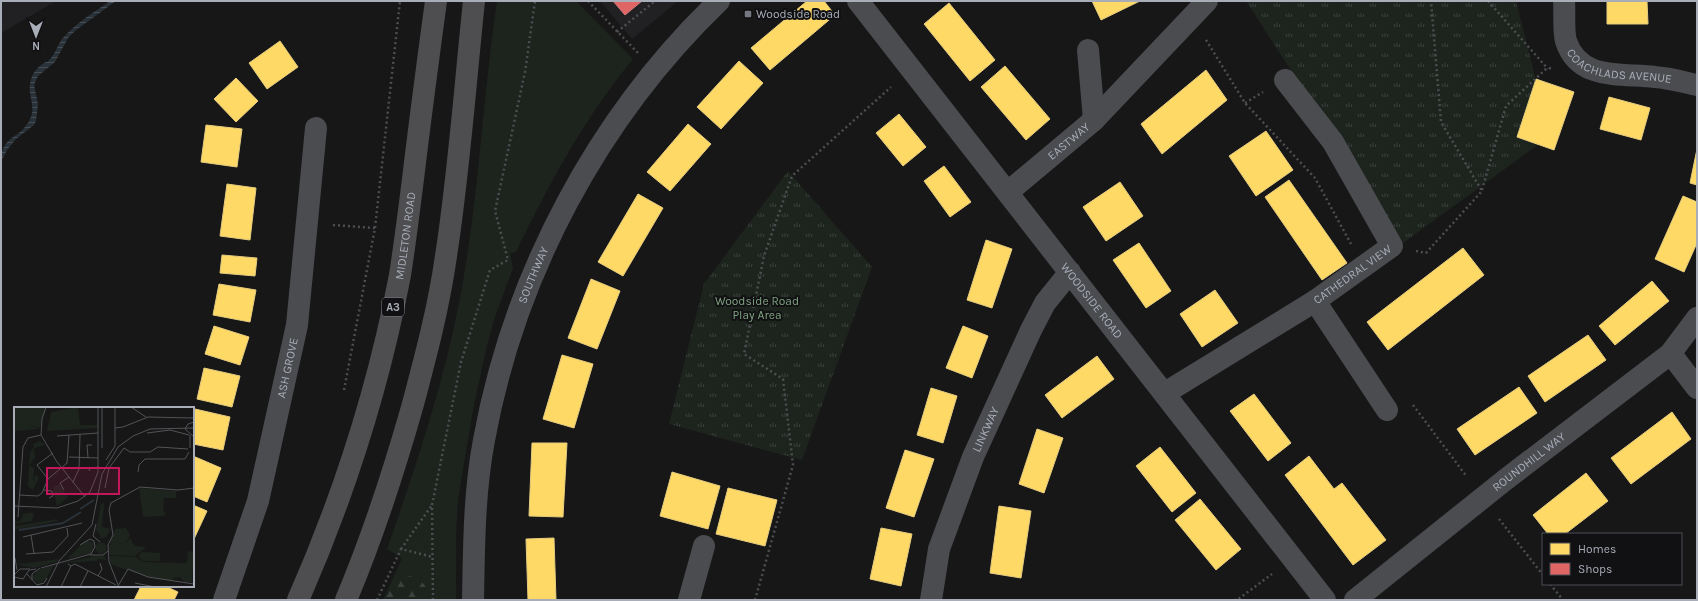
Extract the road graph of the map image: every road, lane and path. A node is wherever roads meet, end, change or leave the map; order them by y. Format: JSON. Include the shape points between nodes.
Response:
{"nodes":[{"id":1,"x":400,"y":1,"type":"edge"},
{"id":2,"x":436,"y":1,"type":"edge"},
{"id":3,"x":474,"y":1,"type":"edge"},
{"id":4,"x":535,"y":1,"type":"edge"},
{"id":5,"x":588,"y":1,"type":"edge"},
{"id":6,"x":654,"y":1,"type":"edge"},
{"id":7,"x":719,"y":1,"type":"edge"},
{"id":8,"x":858,"y":1,"type":"edge"},
{"id":9,"x":1207,"y":1,"type":"edge"},
{"id":10,"x":1431,"y":1,"type":"edge"},
{"id":11,"x":1488,"y":1,"type":"edge"},
{"id":12,"x":1564,"y":1,"type":"edge"},
{"id":13,"x":1191,"y":16,"type":"junction"},
{"id":14,"x":617,"y":32,"type":"junction"},
{"id":15,"x":1088,"y":50,"type":"dead end"},
{"id":16,"x":641,"y":56,"type":"dead end"},
{"id":17,"x":1577,"y":61,"type":"junction"},
{"id":18,"x":1548,"y":69,"type":"junction"},
{"id":19,"x":1285,"y":80,"type":"dead end"},
{"id":20,"x":894,"y":84,"type":"dead end"},
{"id":21,"x":1697,"y":85,"type":"edge"},
{"id":22,"x":1094,"y":120,"type":"junction"},
{"id":23,"x":316,"y":128,"type":"dead end"},
{"id":24,"x":1482,"y":191,"type":"junction"},
{"id":25,"x":1008,"y":192,"type":"junction"},
{"id":26,"x":306,"y":222,"type":"junction"},
{"id":27,"x":375,"y":228,"type":"junction"},
{"id":28,"x":1392,"y":246,"type":"junction"},
{"id":29,"x":1363,"y":266,"type":"junction"},
{"id":30,"x":1070,"y":272,"type":"junction"},
{"id":31,"x":1315,"y":301,"type":"junction"},
{"id":32,"x":1697,"y":318,"type":"edge"},
{"id":33,"x":1671,"y":354,"type":"junction"},
{"id":34,"x":1697,"y":388,"type":"edge"},
{"id":35,"x":1164,"y":393,"type":"junction"},
{"id":36,"x":343,"y":395,"type":"dead end"},
{"id":37,"x":1412,"y":404,"type":"dead end"},
{"id":38,"x":1387,"y":410,"type":"dead end"},
{"id":39,"x":1483,"y":498,"type":"junction"},
{"id":40,"x":432,"y":505,"type":"junction"},
{"id":41,"x":704,"y":546,"type":"dead end"},
{"id":42,"x":401,"y":549,"type":"junction"},
{"id":43,"x":433,"y":557,"type":"junction"},
{"id":44,"x":1274,"y":573,"type":"dead end"},
{"id":45,"x":1542,"y":574,"type":"edge"},
{"id":46,"x":1551,"y":585,"type":"edge"},
{"id":47,"x":224,"y":600,"type":"edge"},
{"id":48,"x":298,"y":600,"type":"edge"},
{"id":49,"x":346,"y":600,"type":"edge"},
{"id":50,"x":377,"y":600,"type":"edge"},
{"id":51,"x":433,"y":600,"type":"edge"},
{"id":52,"x":473,"y":600,"type":"edge"},
{"id":53,"x":690,"y":600,"type":"edge"},
{"id":54,"x":755,"y":600,"type":"edge"},
{"id":55,"x":931,"y":600,"type":"edge"},
{"id":56,"x":1234,"y":600,"type":"edge"},
{"id":57,"x":1326,"y":600,"type":"edge"},
{"id":58,"x":1355,"y":600,"type":"edge"},
{"id":59,"x":1563,"y":600,"type":"edge"}],
"edges":[{"from":1,"to":27,"type":"path"},
{"from":2,"to":48,"type":"highway","name":"MIDLETON ROAD","number":"A3","via":[[406,236],[393,308],[354,451],[321,546]]},
{"from":3,"to":49,"type":"highway","via":[[452,215],[430,338],[394,471]]},
{"from":4,"to":40,"type":"path","via":[[525,72],[495,211],[508,260],[490,270],[461,362]]},
{"from":5,"to":14,"type":"path"},
{"from":6,"to":14,"type":"path"},
{"from":7,"to":52,"type":"street","name":"SOUTHWAY","via":[[670,53],[618,120],[585,171],[540,258],[519,310],[499,371],[484,440],[475,510]]},
{"from":8,"to":25,"type":"street","name":"WOODSIDE ROAD"},
{"from":9,"to":13,"type":"street"},
{"from":10,"to":24,"type":"path","via":[[1440,122]]},
{"from":11,"to":18,"type":"path"},
{"from":12,"to":17,"type":"street","name":"COACHLADS AVENUE","via":[[1566,40]]},
{"from":13,"to":22,"type":"street"},
{"from":13,"to":29,"type":"path","via":[[1245,103],[1315,178]]},
{"from":14,"to":16,"type":"path"},
{"from":15,"to":22,"type":"street","name":"EASTWAY"},
{"from":17,"to":18,"type":"path"},
{"from":17,"to":21,"type":"street","name":"COACHLADS AVENUE","via":[[1591,70],[1655,77]]},
{"from":18,"to":24,"type":"path","via":[[1506,106]]},
{"from":19,"to":28,"type":"street","name":"CATHEDRAL VIEW","via":[[1333,142]]},
{"from":20,"to":54,"type":"path","via":[[792,176],[764,256],[744,354],[783,379],[793,465]]},
{"from":22,"to":25,"type":"street","name":"EASTWAY"},
{"from":23,"to":26,"type":"street","name":"ASH GROVE"},
{"from":24,"to":28,"type":"path","via":[[1426,253]]},
{"from":25,"to":30,"type":"street","name":"WOODSIDE ROAD"},
{"from":26,"to":27,"type":"path"},
{"from":26,"to":47,"type":"street","name":"ASH GROVE","via":[[297,325],[258,501]]},
{"from":27,"to":36,"type":"path"},
{"from":28,"to":29,"type":"street","name":"CATHEDRAL VIEW"},
{"from":29,"to":31,"type":"street","name":"CATHEDRAL VIEW"},
{"from":30,"to":35,"type":"street","name":"WOODSIDE ROAD"},
{"from":30,"to":55,"type":"street","name":"LINKWAY","via":[[1045,303],[1034,323],[973,457],[939,549]]},
{"from":31,"to":35,"type":"street","name":"CATHEDRAL VIEW"},
{"from":31,"to":38,"type":"street"},
{"from":32,"to":33,"type":"street","name":"ROUNDHILL WAY"},
{"from":33,"to":34,"type":"street"},
{"from":33,"to":39,"type":"street","name":"ROUNDHILL WAY"},
{"from":35,"to":57,"type":"street","name":"WOODSIDE ROAD"},
{"from":37,"to":39,"type":"path"},
{"from":39,"to":45,"type":"path"},
{"from":39,"to":58,"type":"street","name":"ROUNDHILL WAY"},
{"from":40,"to":42,"type":"path"},
{"from":40,"to":43,"type":"path"},
{"from":41,"to":53,"type":"street"},
{"from":42,"to":43,"type":"path"},
{"from":42,"to":50,"type":"path"},
{"from":43,"to":51,"type":"path"},
{"from":44,"to":56,"type":"path"},
{"from":46,"to":59,"type":"path"}]}
